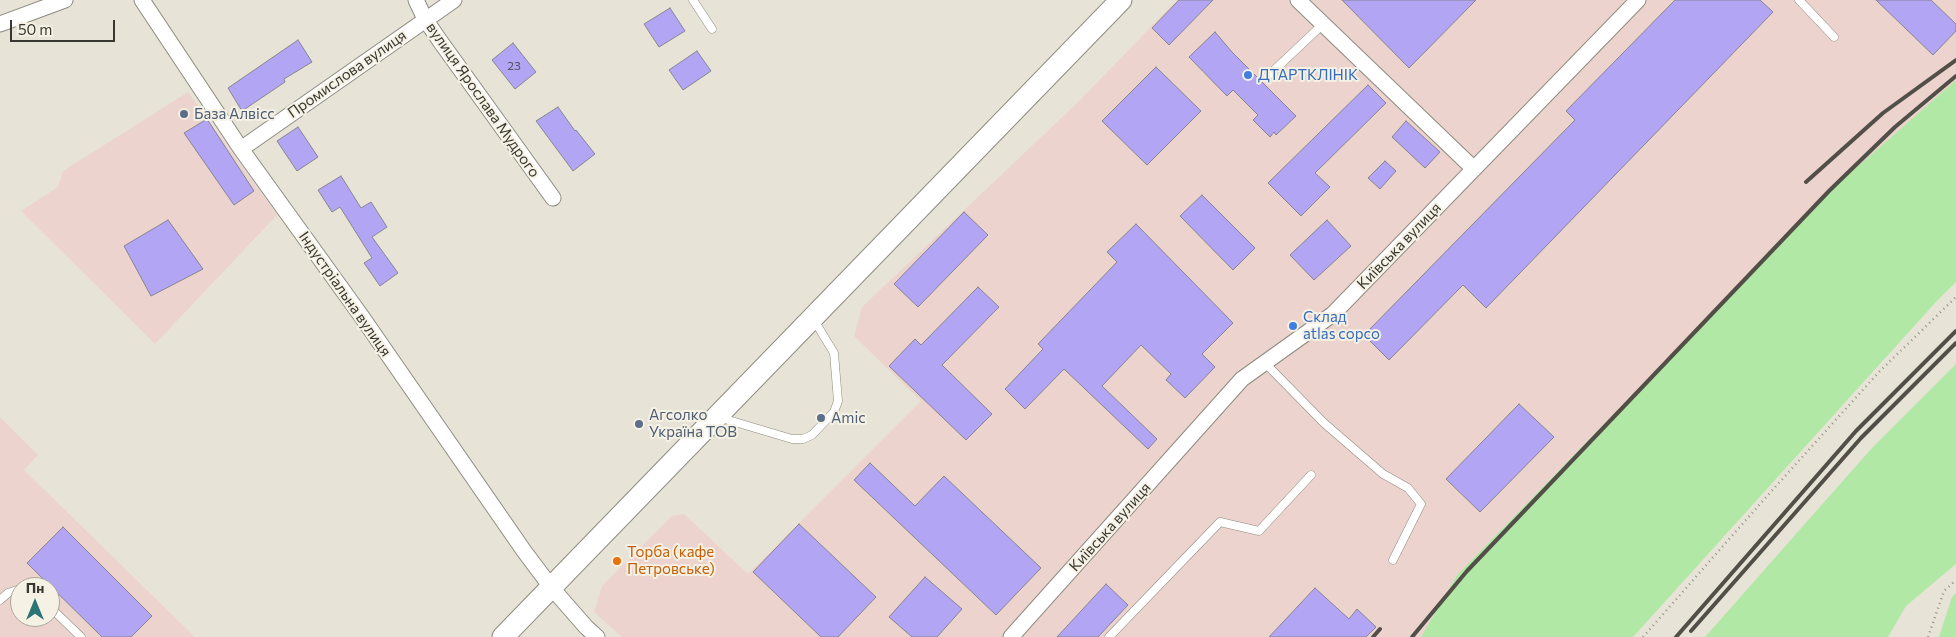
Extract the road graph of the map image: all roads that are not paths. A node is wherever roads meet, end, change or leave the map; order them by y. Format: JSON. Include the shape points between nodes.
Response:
{"nodes":[{"id":1,"x":65,"y":0,"type":"edge"},
{"id":2,"x":142,"y":0,"type":"edge"},
{"id":3,"x":416,"y":0,"type":"edge"},
{"id":4,"x":454,"y":0,"type":"edge"},
{"id":5,"x":693,"y":0,"type":"edge"},
{"id":6,"x":1121,"y":0,"type":"edge"},
{"id":7,"x":1298,"y":0,"type":"edge"},
{"id":8,"x":1638,"y":0,"type":"edge"},
{"id":9,"x":1799,"y":0,"type":"edge"},
{"id":10,"x":425,"y":19,"type":"junction"},
{"id":11,"x":0,"y":24,"type":"edge"},
{"id":12,"x":1322,"y":24,"type":"junction"},
{"id":13,"x":712,"y":29,"type":"dead end"},
{"id":14,"x":1834,"y":37,"type":"dead end"},
{"id":15,"x":1268,"y":76,"type":"dead end"},
{"id":16,"x":241,"y":149,"type":"junction"},
{"id":17,"x":1474,"y":169,"type":"junction"},
{"id":18,"x":553,"y":198,"type":"dead end"},
{"id":19,"x":813,"y":318,"type":"junction"},
{"id":20,"x":1265,"y":363,"type":"junction"},
{"id":21,"x":717,"y":417,"type":"junction"},
{"id":22,"x":1311,"y":476,"type":"dead end"},
{"id":23,"x":1393,"y":560,"type":"dead end"},
{"id":24,"x":551,"y":587,"type":"junction"},
{"id":25,"x":10,"y":592,"type":"edge"},
{"id":26,"x":0,"y":600,"type":"edge"},
{"id":27,"x":60,"y":617,"type":"edge"},
{"id":28,"x":81,"y":637,"type":"edge"},
{"id":29,"x":503,"y":637,"type":"edge"},
{"id":30,"x":597,"y":637,"type":"edge"},
{"id":31,"x":1011,"y":637,"type":"edge"},
{"id":32,"x":1109,"y":637,"type":"edge"}],
"edges":[{"from":1,"to":11,"type":"street"},
{"from":2,"to":16,"type":"street","name":"Індустріальна вулиця"},
{"from":3,"to":10,"type":"street","name":"вулиця Ярослава Мудрого"},
{"from":4,"to":10,"type":"street","name":"Промислова вулиця"},
{"from":5,"to":13,"type":"lane"},
{"from":6,"to":19,"type":"main road"},
{"from":7,"to":12,"type":"street"},
{"from":8,"to":17,"type":"street","name":"Київська вулиця"},
{"from":9,"to":14,"type":"lane"},
{"from":10,"to":16,"type":"street","name":"Промислова вулиця"},
{"from":10,"to":18,"type":"street","name":"вулиця Ярослава Мудрого"},
{"from":12,"to":15,"type":"lane"},
{"from":12,"to":17,"type":"street"},
{"from":16,"to":24,"type":"street","name":"Індустріальна вулиця"},
{"from":17,"to":20,"type":"street","name":"Київська вулиця","via":[[1333,314]]},
{"from":19,"to":21,"type":"main road"},
{"from":19,"to":21,"type":"lane","via":[[834,353],[838,390],[834,412],[818,429],[812,435],[792,439]]},
{"from":20,"to":23,"type":"lane","via":[[1324,423],[1384,474],[1408,488],[1421,504]]},
{"from":20,"to":31,"type":"street","name":"Київська вулиця","via":[[1242,380]]},
{"from":21,"to":24,"type":"main road"},
{"from":22,"to":32,"type":"lane","via":[[1259,532],[1220,522]]},
{"from":24,"to":29,"type":"main road"},
{"from":24,"to":30,"type":"street","name":"Індустріальна вулиця"},
{"from":25,"to":26,"type":"lane"},
{"from":27,"to":28,"type":"lane"}]}
